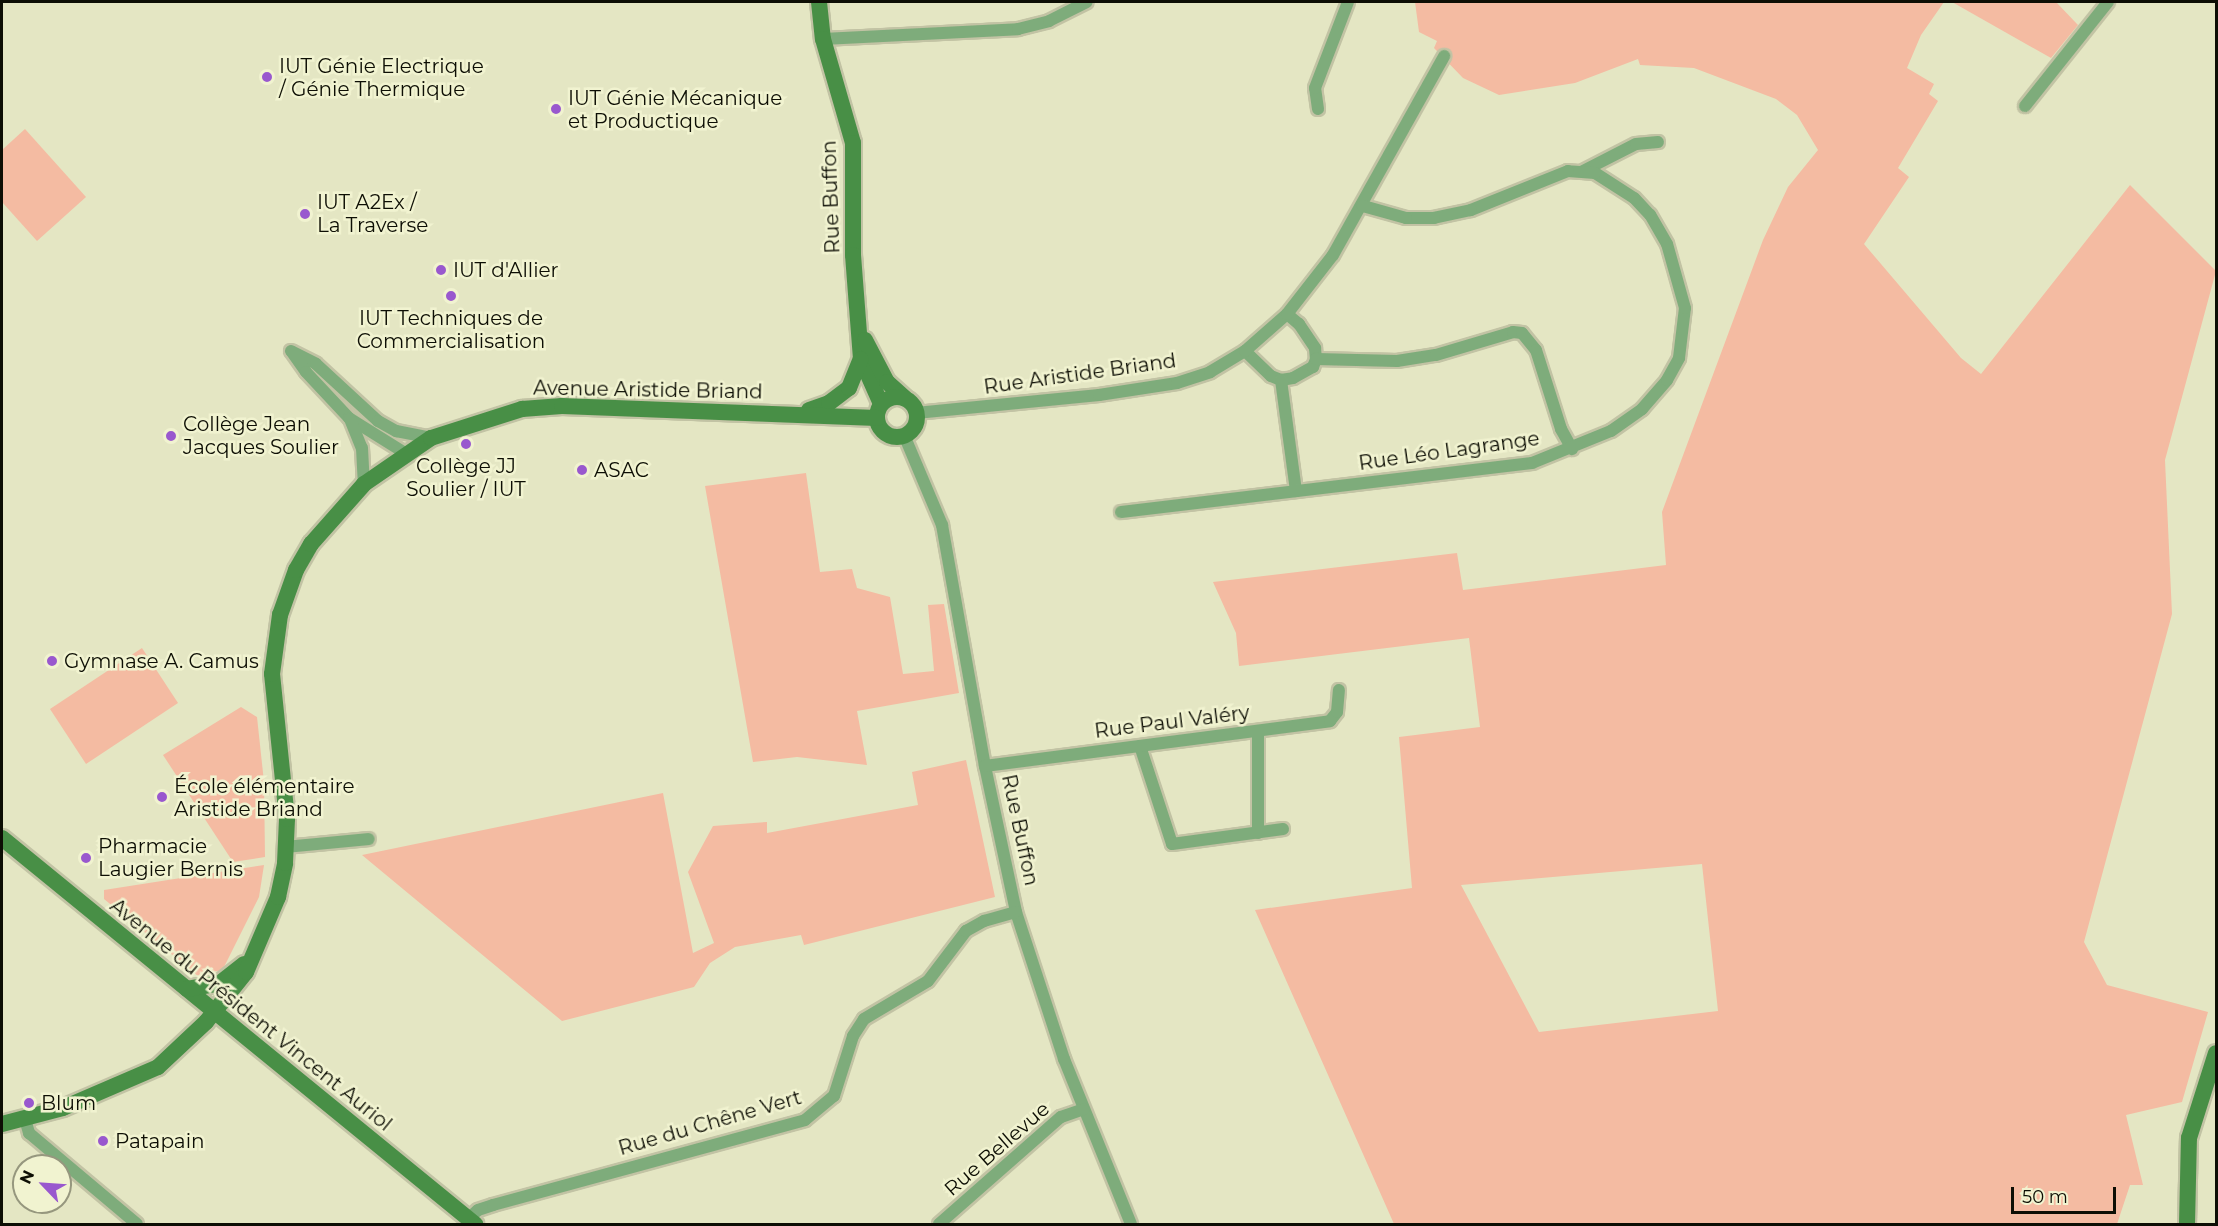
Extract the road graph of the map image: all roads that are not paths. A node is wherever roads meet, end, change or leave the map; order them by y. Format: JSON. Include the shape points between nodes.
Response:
{"nodes":[{"id":1,"x":819,"y":2,"type":"edge"},
{"id":2,"x":1087,"y":2,"type":"edge"},
{"id":3,"x":1348,"y":2,"type":"edge"},
{"id":4,"x":2108,"y":2,"type":"edge"},
{"id":5,"x":823,"y":39,"type":"junction"},
{"id":6,"x":1444,"y":56,"type":"dead end"},
{"id":7,"x":2025,"y":106,"type":"dead end"},
{"id":8,"x":1318,"y":109,"type":"dead end"},
{"id":9,"x":1658,"y":142,"type":"dead end"},
{"id":10,"x":1583,"y":171,"type":"junction"},
{"id":11,"x":1363,"y":206,"type":"junction"},
{"id":12,"x":1287,"y":314,"type":"junction"},
{"id":13,"x":859,"y":322,"type":"junction"},
{"id":14,"x":1245,"y":351,"type":"junction"},
{"id":15,"x":861,"y":359,"type":"junction"},
{"id":16,"x":1316,"y":359,"type":"junction"},
{"id":17,"x":1281,"y":380,"type":"junction"},
{"id":18,"x":905,"y":398,"type":"junction"},
{"id":19,"x":879,"y":411,"type":"junction"},
{"id":20,"x":802,"y":412,"type":"junction"},
{"id":21,"x":916,"y":413,"type":"junction"},
{"id":22,"x":350,"y":418,"type":"junction"},
{"id":23,"x":904,"y":435,"type":"junction"},
{"id":24,"x":431,"y":438,"type":"junction"},
{"id":25,"x":1572,"y":449,"type":"junction"},
{"id":26,"x":405,"y":453,"type":"junction"},
{"id":27,"x":364,"y":484,"type":"junction"},
{"id":28,"x":1296,"y":491,"type":"junction"},
{"id":29,"x":1121,"y":512,"type":"dead end"},
{"id":30,"x":1339,"y":690,"type":"dead end"},
{"id":31,"x":1258,"y":731,"type":"junction"},
{"id":32,"x":1140,"y":746,"type":"junction"},
{"id":33,"x":985,"y":766,"type":"junction"},
{"id":34,"x":1283,"y":829,"type":"dead end"},
{"id":35,"x":1258,"y":833,"type":"junction"},
{"id":36,"x":2,"y":837,"type":"edge"},
{"id":37,"x":369,"y":839,"type":"dead end"},
{"id":38,"x":286,"y":847,"type":"junction"},
{"id":39,"x":1016,"y":912,"type":"junction"},
{"id":40,"x":261,"y":942,"type":"junction"},
{"id":41,"x":187,"y":989,"type":"junction"},
{"id":42,"x":215,"y":1012,"type":"junction"},
{"id":43,"x":2217,"y":1053,"type":"edge"},
{"id":44,"x":1084,"y":1109,"type":"junction"},
{"id":45,"x":3,"y":1119,"type":"edge"},
{"id":46,"x":25,"y":1119,"type":"junction"},
{"id":47,"x":472,"y":1222,"type":"edge"},
{"id":48,"x":137,"y":1224,"type":"edge"},
{"id":49,"x":939,"y":1224,"type":"edge"},
{"id":50,"x":1131,"y":1224,"type":"edge"},
{"id":51,"x":2187,"y":1224,"type":"edge"}],
"edges":[{"from":1,"to":5,"type":"main road","name":"Rue Buffon"},
{"from":2,"to":5,"type":"street","via":[[1049,21],[1018,29]]},
{"from":3,"to":8,"type":"street","via":[[1316,88]]},
{"from":4,"to":7,"type":"street"},
{"from":5,"to":13,"type":"main road","name":"Rue Buffon","via":[[853,143],[853,255]]},
{"from":6,"to":11,"type":"street","name":"Rue Aristide Briand"},
{"from":9,"to":10,"type":"street","via":[[1636,144]]},
{"from":10,"to":11,"type":"street","via":[[1549,177],[1471,210],[1434,218],[1406,218]]},
{"from":10,"to":25,"type":"street","name":"Rue Léo Lagrange","via":[[1616,184],[1650,215],[1667,244],[1681,284],[1684,334],[1679,358],[1667,380],[1642,409],[1611,431]]},
{"from":11,"to":12,"type":"street","name":"Rue Aristide Briand","via":[[1333,255]]},
{"from":12,"to":14,"type":"street","name":"Rue Aristide Briand"},
{"from":12,"to":16,"type":"street","via":[[1315,348]]},
{"from":13,"to":15,"type":"main road","name":"Rue Buffon"},
{"from":13,"to":18,"type":"main road","name":"Rue Buffon","via":[[887,382]]},
{"from":14,"to":17,"type":"street","via":[[1271,376]]},
{"from":14,"to":21,"type":"street","name":"Rue Aristide Briand","via":[[1210,372],[1177,382],[1099,396]]},
{"from":15,"to":19,"type":"main road","name":"Rue Buffon"},
{"from":15,"to":20,"type":"main road","via":[[849,388],[829,403]]},
{"from":16,"to":17,"type":"street","via":[[1313,367]]},
{"from":16,"to":25,"type":"street","via":[[1397,361],[1522,333],[1536,350],[1561,429]]},
{"from":17,"to":28,"type":"street"},
{"from":18,"to":19,"type":"main road","via":[[892,397]]},
{"from":18,"to":21,"type":"main road"},
{"from":19,"to":20,"type":"main road","name":"Avenue Aristide Briand"},
{"from":19,"to":23,"type":"main road","via":[[886,433]]},
{"from":20,"to":24,"type":"main road","name":"Avenue Aristide Briand","via":[[562,406],[522,409]]},
{"from":21,"to":23,"type":"main road","via":[[913,429]]},
{"from":22,"to":24,"type":"street","via":[[291,351],[315,364],[378,421],[396,431]]},
{"from":22,"to":26,"type":"street"},
{"from":22,"to":27,"type":"street","via":[[362,448]]},
{"from":23,"to":33,"type":"street","name":"Rue Buffon","via":[[942,525]]},
{"from":24,"to":26,"type":"main road","name":"Avenue Aristide Briand"},
{"from":25,"to":28,"type":"street","name":"Rue Léo Lagrange","via":[[1532,463]]},
{"from":26,"to":27,"type":"main road","name":"Avenue Aristide Briand"},
{"from":27,"to":38,"type":"main road","name":"Avenue Aristide Briand","via":[[311,543],[280,615],[272,674]]},
{"from":28,"to":29,"type":"street","name":"Rue Léo Lagrange"},
{"from":30,"to":31,"type":"street","name":"Rue Paul Valéry","via":[[1337,712],[1330,721]]},
{"from":31,"to":32,"type":"street","name":"Rue Paul Valéry"},
{"from":31,"to":35,"type":"street"},
{"from":32,"to":33,"type":"street","name":"Rue Paul Valéry"},
{"from":32,"to":35,"type":"street","via":[[1172,844]]},
{"from":33,"to":39,"type":"street","name":"Rue Buffon"},
{"from":34,"to":35,"type":"street"},
{"from":36,"to":41,"type":"main road","name":"Avenue du Président Vincent Auriol"},
{"from":37,"to":38,"type":"street"},
{"from":38,"to":40,"type":"main road","name":"Avenue Aristide Briand","via":[[278,897]]},
{"from":39,"to":44,"type":"street","name":"Rue Buffon"},
{"from":39,"to":47,"type":"street","name":"Rue du Chêne Vert","via":[[966,931],[928,981],[864,1019],[853,1036],[834,1096],[805,1120],[493,1205],[478,1210]]},
{"from":40,"to":41,"type":"main road","via":[[220,983]]},
{"from":40,"to":42,"type":"main road","name":"Avenue Aristide Briand","via":[[246,972]]},
{"from":41,"to":42,"type":"main road","name":"Avenue du Président Vincent Auriol"},
{"from":42,"to":46,"type":"main road","name":"Avenue Aristide Briand","via":[[158,1067],[113,1089]]},
{"from":42,"to":47,"type":"main road","name":"Avenue du Président Vincent Auriol"},
{"from":43,"to":51,"type":"main road","via":[[2189,1138]]},
{"from":44,"to":49,"type":"street","name":"Rue Bellevue","via":[[1060,1117]]},
{"from":44,"to":50,"type":"street","name":"Rue Buffon"},
{"from":45,"to":46,"type":"main road","name":"Avenue Aristide Briand"},
{"from":46,"to":48,"type":"street","via":[[29,1133]]}]}
